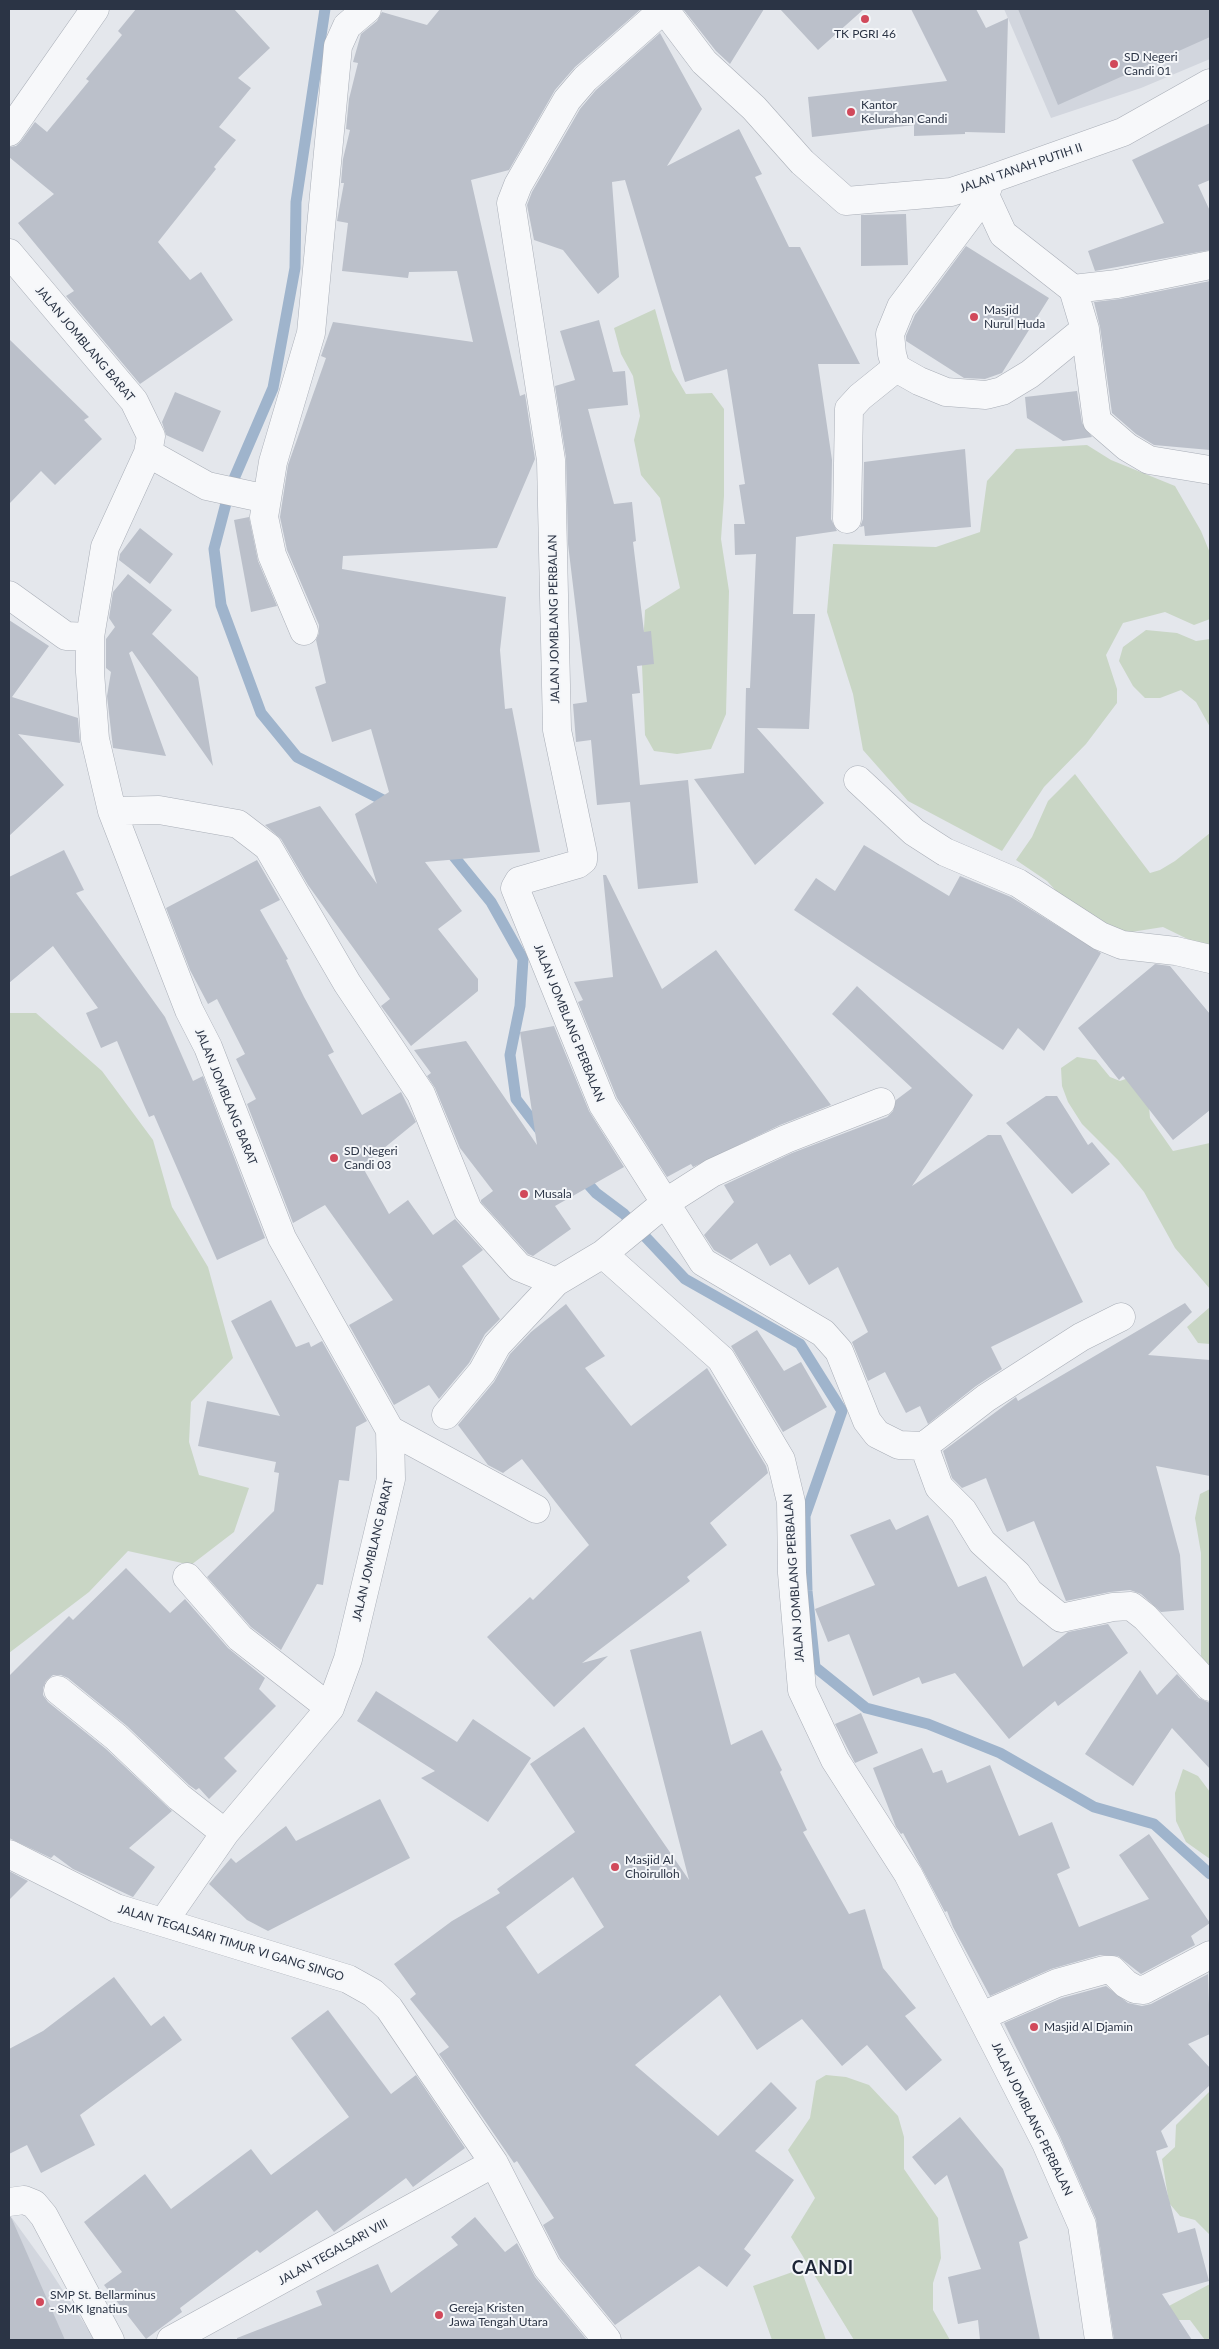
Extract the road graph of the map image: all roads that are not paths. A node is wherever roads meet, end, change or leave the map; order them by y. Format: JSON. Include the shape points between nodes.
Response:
{"nodes":[{"id":1,"x":95,"y":9,"type":"edge"},
{"id":2,"x":367,"y":9,"type":"edge"},
{"id":3,"x":664,"y":9,"type":"edge"},
{"id":4,"x":1210,"y":82,"type":"edge"},
{"id":5,"x":9,"y":132,"type":"edge"},
{"id":6,"x":988,"y":187,"type":"junction"},
{"id":7,"x":9,"y":253,"type":"edge"},
{"id":8,"x":1210,"y":265,"type":"edge"},
{"id":9,"x":1073,"y":289,"type":"junction"},
{"id":10,"x":1085,"y":329,"type":"junction"},
{"id":11,"x":896,"y":368,"type":"junction"},
{"id":12,"x":148,"y":453,"type":"junction"},
{"id":13,"x":1210,"y":470,"type":"edge"},
{"id":14,"x":260,"y":498,"type":"junction"},
{"id":15,"x":847,"y":518,"type":"dead end"},
{"id":16,"x":9,"y":595,"type":"edge"},
{"id":17,"x":304,"y":631,"type":"dead end"},
{"id":18,"x":90,"y":637,"type":"junction"},
{"id":19,"x":858,"y":780,"type":"dead end"},
{"id":20,"x":112,"y":811,"type":"junction"},
{"id":21,"x":1210,"y":959,"type":"edge"},
{"id":22,"x":881,"y":1102,"type":"dead end"},
{"id":23,"x":657,"y":1210,"type":"junction"},
{"id":24,"x":603,"y":1254,"type":"junction"},
{"id":25,"x":556,"y":1282,"type":"junction"},
{"id":26,"x":1121,"y":1317,"type":"dead end"},
{"id":27,"x":446,"y":1415,"type":"dead end"},
{"id":28,"x":390,"y":1430,"type":"junction"},
{"id":29,"x":924,"y":1446,"type":"junction"},
{"id":30,"x":536,"y":1510,"type":"dead end"},
{"id":31,"x":187,"y":1577,"type":"dead end"},
{"id":32,"x":1210,"y":1687,"type":"edge"},
{"id":33,"x":58,"y":1690,"type":"dead end"},
{"id":34,"x":330,"y":1708,"type":"junction"},
{"id":35,"x":225,"y":1833,"type":"junction"},
{"id":36,"x":9,"y":1854,"type":"edge"},
{"id":37,"x":164,"y":1921,"type":"junction"},
{"id":38,"x":1210,"y":1955,"type":"edge"},
{"id":39,"x":982,"y":2016,"type":"junction"},
{"id":40,"x":494,"y":2163,"type":"junction"},
{"id":41,"x":10,"y":2197,"type":"edge"},
{"id":42,"x":110,"y":2340,"type":"edge"},
{"id":43,"x":171,"y":2340,"type":"edge"},
{"id":44,"x":607,"y":2340,"type":"edge"},
{"id":45,"x":1100,"y":2340,"type":"edge"}],
"edges":[{"from":1,"to":5,"type":"street"},
{"from":2,"to":14,"type":"street","via":[[346,26],[338,46],[311,333]]},
{"from":3,"to":6,"type":"street","name":"JALAN TANAH PUTIH II","via":[[704,62],[754,108],[802,162],[846,201]]},
{"from":3,"to":23,"type":"street","name":"JALAN JOMBLANG PERBALAN","via":[[585,79],[567,100],[511,203],[550,460],[557,730],[583,854],[583,860],[578,864],[519,881],[515,888],[603,1105]]},
{"from":4,"to":6,"type":"street","name":"JALAN TANAH PUTIH II","via":[[1123,132]]},
{"from":6,"to":9,"type":"street","via":[[1002,234]]},
{"from":6,"to":11,"type":"street","via":[[901,307],[890,334]]},
{"from":7,"to":12,"type":"street","name":"JALAN JOMBLANG BARAT","via":[[134,401],[151,436]]},
{"from":8,"to":9,"type":"street","via":[[1117,284]]},
{"from":9,"to":10,"type":"street"},
{"from":10,"to":11,"type":"street","via":[[1030,374],[1002,391],[986,395],[946,392]]},
{"from":10,"to":13,"type":"street","via":[[1097,421],[1127,447],[1149,460]]},
{"from":11,"to":15,"type":"street","via":[[849,409]]},
{"from":12,"to":14,"type":"street","via":[[207,486]]},
{"from":12,"to":18,"type":"street","name":"JALAN JOMBLANG BARAT","via":[[105,546]]},
{"from":14,"to":17,"type":"street","via":[[272,555]]},
{"from":16,"to":18,"type":"street","via":[[66,636]]},
{"from":18,"to":20,"type":"street","name":"JALAN JOMBLANG BARAT","via":[[95,739]]},
{"from":19,"to":21,"type":"street","via":[[914,832],[945,852],[1018,883],[1100,936],[1122,945],[1176,951]]},
{"from":20,"to":25,"type":"street","via":[[159,810],[238,824],[268,847],[347,983],[421,1094],[468,1210],[519,1267]]},
{"from":20,"to":28,"type":"street","name":"JALAN JOMBLANG BARAT","via":[[282,1238]]},
{"from":22,"to":23,"type":"street","via":[[786,1139],[712,1173]]},
{"from":23,"to":24,"type":"street"},
{"from":23,"to":29,"type":"street","name":"JALAN JOMBLANG PERBALAN","via":[[704,1262],[823,1333],[839,1351],[867,1422],[877,1434],[899,1445]]},
{"from":24,"to":25,"type":"street"},
{"from":24,"to":39,"type":"street","name":"JALAN JOMBLANG PERBALAN","via":[[721,1359],[781,1460],[791,1502],[792,1573],[802,1690],[835,1760],[908,1874]]},
{"from":25,"to":27,"type":"street","via":[[497,1345],[482,1372]]},
{"from":26,"to":29,"type":"street","via":[[1081,1336],[986,1398]]},
{"from":28,"to":30,"type":"street"},
{"from":28,"to":34,"type":"street","name":"JALAN JOMBLANG BARAT","via":[[391,1479],[348,1659]]},
{"from":29,"to":32,"type":"street","via":[[939,1487],[962,1512],[982,1542],[1017,1574],[1029,1592],[1061,1618],[1131,1606]]},
{"from":31,"to":34,"type":"street","via":[[240,1638]]},
{"from":33,"to":35,"type":"street"},
{"from":34,"to":35,"type":"street","name":"JALAN JOMBLANG BARAT"},
{"from":35,"to":37,"type":"street","name":"JALAN JOMBLANG BARAT"},
{"from":36,"to":37,"type":"street","name":"JALAN TEGALSARI TIMUR VI GANG SINGO","via":[[116,1908]]},
{"from":37,"to":40,"type":"street","name":"JALAN TEGALSARI TIMUR VI GANG SINGO","via":[[348,1979],[373,1993],[389,2008]]},
{"from":38,"to":39,"type":"street","via":[[1144,1990],[1126,1984],[1112,1970],[1104,1970],[1056,1983]]},
{"from":39,"to":45,"type":"street","name":"JALAN JOMBLANG PERBALAN","via":[[1046,2143],[1082,2225]]},
{"from":40,"to":43,"type":"street","name":"JALAN TEGALSARI VIII"},
{"from":40,"to":44,"type":"street","name":"JALAN TEGALSARI TIMUR VI GANG SINGO","via":[[548,2266]]},
{"from":41,"to":42,"type":"street","via":[[34,2204],[44,2216]]}]}
